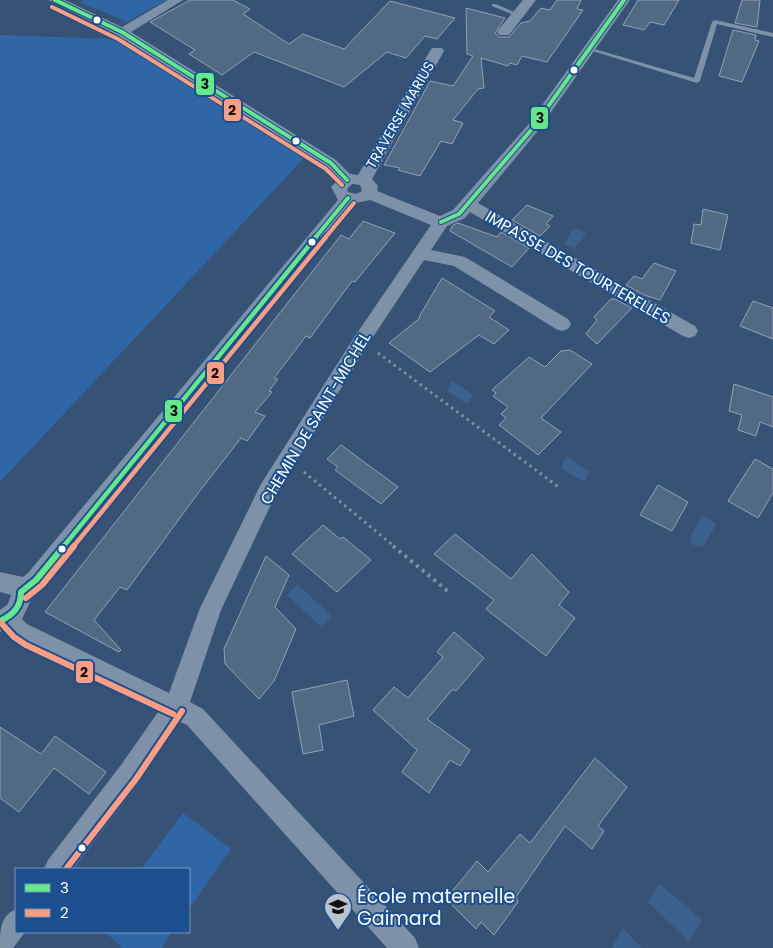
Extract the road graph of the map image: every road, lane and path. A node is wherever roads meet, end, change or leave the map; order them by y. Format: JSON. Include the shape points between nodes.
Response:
{"nodes":[{"id":1,"x":55,"y":0,"type":"edge"},
{"id":2,"x":177,"y":0,"type":"edge"},
{"id":3,"x":530,"y":0,"type":"edge"},
{"id":4,"x":624,"y":0,"type":"edge"},
{"id":5,"x":494,"y":5,"type":"dead end"},
{"id":6,"x":518,"y":14,"type":"junction"},
{"id":7,"x":122,"y":32,"type":"junction"},
{"id":8,"x":504,"y":32,"type":"dead end"},
{"id":9,"x":773,"y":35,"type":"edge"},
{"id":10,"x":589,"y":49,"type":"junction"},
{"id":11,"x":437,"y":51,"type":"dead end"},
{"id":12,"x":357,"y":188,"type":"junction"},
{"id":13,"x":468,"y":204,"type":"junction"},
{"id":14,"x":441,"y":222,"type":"junction"},
{"id":15,"x":420,"y":253,"type":"junction"},
{"id":16,"x":562,"y":324,"type":"dead end"},
{"id":17,"x":689,"y":331,"type":"dead end"},
{"id":18,"x":361,"y":340,"type":"junction"},
{"id":19,"x":288,"y":458,"type":"junction"},
{"id":20,"x":560,"y":488,"type":"dead end"},
{"id":21,"x":0,"y":582,"type":"edge"},
{"id":22,"x":21,"y":592,"type":"junction"},
{"id":23,"x":450,"y":593,"type":"dead end"},
{"id":24,"x":4,"y":620,"type":"edge"},
{"id":25,"x":176,"y":707,"type":"junction"},
{"id":26,"x":58,"y":868,"type":"edge"},
{"id":27,"x":15,"y":923,"type":"edge"},
{"id":28,"x":0,"y":943,"type":"edge"},
{"id":29,"x":405,"y":948,"type":"edge"}],
"edges":[{"from":1,"to":7,"type":"street"},
{"from":2,"to":7,"type":"street"},
{"from":3,"to":6,"type":"street"},
{"from":4,"to":10,"type":"street","name":"CHEMIN DE SAINT-MICHEL"},
{"from":5,"to":6,"type":"lane"},
{"from":6,"to":8,"type":"street"},
{"from":7,"to":12,"type":"street","via":[[330,163]]},
{"from":9,"to":10,"type":"lane","via":[[715,22],[697,81]]},
{"from":10,"to":13,"type":"street","name":"CHEMIN DE SAINT-MICHEL","via":[[532,129]]},
{"from":11,"to":12,"type":"street","name":"TRAVERSE MARIUS"},
{"from":12,"to":14,"type":"street"},
{"from":12,"to":22,"type":"street","name":"TRAVERSE MARIUS","via":[[36,580]]},
{"from":13,"to":14,"type":"street","name":"CHEMIN DE SAINT-MICHEL","via":[[459,214]]},
{"from":13,"to":17,"type":"street","name":"IMPASSE DES TOURTERELLES"},
{"from":14,"to":15,"type":"street","name":"CHEMIN DE SAINT-MICHEL"},
{"from":15,"to":16,"type":"street","via":[[459,261]]},
{"from":15,"to":18,"type":"street","name":"CHEMIN DE SAINT-MICHEL"},
{"from":18,"to":19,"type":"street","name":"CHEMIN DE SAINT-MICHEL"},
{"from":18,"to":20,"type":"path"},
{"from":19,"to":23,"type":"path"},
{"from":19,"to":25,"type":"street","name":"CHEMIN DE SAINT-MICHEL","via":[[268,490],[211,608]]},
{"from":21,"to":22,"type":"street","via":[[16,584]]},
{"from":22,"to":24,"type":"street","via":[[19,607]]},
{"from":24,"to":25,"type":"street","via":[[29,638]]},
{"from":25,"to":26,"type":"street","name":"CHEMIN DE SAINT-MICHEL","via":[[130,774]]},
{"from":25,"to":29,"type":"street","via":[[195,717]]},
{"from":27,"to":28,"type":"street"}]}
